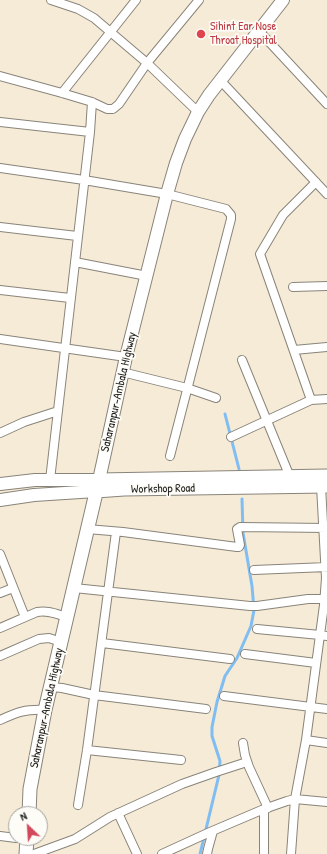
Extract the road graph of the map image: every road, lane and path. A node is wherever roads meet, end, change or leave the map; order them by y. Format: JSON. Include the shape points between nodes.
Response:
{"nodes":[{"id":1,"x":51,"y":0,"type":"edge"},
{"id":2,"x":199,"y":0,"type":"edge"},
{"id":3,"x":283,"y":0,"type":"edge"},
{"id":4,"x":134,"y":1,"type":"edge"},
{"id":5,"x":259,"y":31,"type":"junction"},
{"id":6,"x":110,"y":32,"type":"junction"},
{"id":7,"x":147,"y":63,"type":"junction"},
{"id":8,"x":0,"y":76,"type":"edge"},
{"id":9,"x":220,"y":80,"type":"junction"},
{"id":10,"x":62,"y":93,"type":"junction"},
{"id":11,"x":92,"y":102,"type":"junction"},
{"id":12,"x":327,"y":104,"type":"edge"},
{"id":13,"x":198,"y":112,"type":"junction"},
{"id":14,"x":0,"y":122,"type":"edge"},
{"id":15,"x":90,"y":132,"type":"junction"},
{"id":16,"x":0,"y":168,"type":"edge"},
{"id":17,"x":84,"y":180,"type":"junction"},
{"id":18,"x":316,"y":182,"type":"junction"},
{"id":19,"x":167,"y":194,"type":"junction"},
{"id":20,"x":327,"y":194,"type":"edge"},
{"id":21,"x":0,"y":227,"type":"edge"},
{"id":22,"x":77,"y":236,"type":"junction"},
{"id":23,"x":74,"y":262,"type":"junction"},
{"id":24,"x":147,"y":276,"type":"junction"},
{"id":25,"x":327,"y":286,"type":"edge"},
{"id":26,"x":293,"y":287,"type":"dead end"},
{"id":27,"x":0,"y":290,"type":"edge"},
{"id":28,"x":70,"y":298,"type":"junction"},
{"id":29,"x":0,"y":339,"type":"edge"},
{"id":30,"x":327,"y":347,"type":"edge"},
{"id":31,"x":65,"y":348,"type":"junction"},
{"id":32,"x":294,"y":350,"type":"junction"},
{"id":33,"x":126,"y":357,"type":"junction"},
{"id":34,"x":242,"y":360,"type":"dead end"},
{"id":35,"x":122,"y":372,"type":"junction"},
{"id":36,"x":187,"y":388,"type":"junction"},
{"id":37,"x":216,"y":398,"type":"dead end"},
{"id":38,"x":327,"y":399,"type":"edge"},
{"id":39,"x":311,"y":400,"type":"junction"},
{"id":40,"x":58,"y":411,"type":"junction"},
{"id":41,"x":266,"y":420,"type":"junction"},
{"id":42,"x":0,"y":433,"type":"edge"},
{"id":43,"x":231,"y":437,"type":"dead end"},
{"id":44,"x":170,"y":456,"type":"dead end"},
{"id":45,"x":290,"y":477,"type":"junction"},
{"id":46,"x":50,"y":480,"type":"junction"},
{"id":47,"x":325,"y":483,"type":"edge"},
{"id":48,"x":0,"y":484,"type":"edge"},
{"id":49,"x":97,"y":486,"type":"junction"},
{"id":50,"x":0,"y":500,"type":"edge"},
{"id":51,"x":325,"y":528,"type":"edge"},
{"id":52,"x":87,"y":529,"type":"junction"},
{"id":53,"x":116,"y":532,"type":"junction"},
{"id":54,"x":0,"y":554,"type":"edge"},
{"id":55,"x":326,"y":567,"type":"edge"},
{"id":56,"x":254,"y":570,"type":"dead end"},
{"id":57,"x":13,"y":588,"type":"junction"},
{"id":58,"x":74,"y":588,"type":"junction"},
{"id":59,"x":108,"y":591,"type":"junction"},
{"id":60,"x":0,"y":593,"type":"edge"},
{"id":61,"x":324,"y":599,"type":"junction"},
{"id":62,"x":25,"y":617,"type":"junction"},
{"id":63,"x":67,"y":617,"type":"junction"},
{"id":64,"x":0,"y":628,"type":"edge"},
{"id":65,"x":258,"y":629,"type":"dead end"},
{"id":66,"x":324,"y":636,"type":"edge"},
{"id":67,"x":61,"y":642,"type":"junction"},
{"id":68,"x":102,"y":644,"type":"junction"},
{"id":69,"x":245,"y":654,"type":"dead end"},
{"id":70,"x":0,"y":656,"type":"edge"},
{"id":71,"x":230,"y":659,"type":"dead end"},
{"id":72,"x":316,"y":663,"type":"junction"},
{"id":73,"x":51,"y":687,"type":"junction"},
{"id":74,"x":94,"y":694,"type":"junction"},
{"id":75,"x":224,"y":696,"type":"dead end"},
{"id":76,"x":310,"y":706,"type":"junction"},
{"id":77,"x":206,"y":709,"type":"dead end"},
{"id":78,"x":327,"y":709,"type":"edge"},
{"id":79,"x":45,"y":710,"type":"junction"},
{"id":80,"x":0,"y":720,"type":"edge"},
{"id":81,"x":306,"y":740,"type":"junction"},
{"id":82,"x":243,"y":743,"type":"dead end"},
{"id":83,"x":327,"y":743,"type":"edge"},
{"id":84,"x":87,"y":750,"type":"junction"},
{"id":85,"x":181,"y":760,"type":"dead end"},
{"id":86,"x":247,"y":762,"type":"junction"},
{"id":87,"x":295,"y":799,"type":"junction"},
{"id":88,"x":327,"y":802,"type":"edge"},
{"id":89,"x":78,"y":804,"type":"dead end"},
{"id":90,"x":29,"y":806,"type":"edge"},
{"id":91,"x":266,"y":808,"type":"junction"},
{"id":92,"x":118,"y":813,"type":"junction"},
{"id":93,"x":212,"y":831,"type":"junction"},
{"id":94,"x":34,"y":854,"type":"edge"},
{"id":95,"x":138,"y":854,"type":"edge"},
{"id":96,"x":162,"y":854,"type":"edge"},
{"id":97,"x":207,"y":854,"type":"edge"},
{"id":98,"x":264,"y":854,"type":"edge"},
{"id":99,"x":291,"y":854,"type":"edge"}],
"edges":[{"from":1,"to":6,"type":"street","via":[[86,13]]},
{"from":2,"to":7,"type":"street"},
{"from":3,"to":5,"type":"main road","name":"Saharanpur-Ambala Highway"},
{"from":4,"to":6,"type":"street"},
{"from":5,"to":9,"type":"main road","name":"Saharanpur-Ambala Highway"},
{"from":5,"to":12,"type":"street"},
{"from":6,"to":7,"type":"street"},
{"from":6,"to":10,"type":"street"},
{"from":7,"to":11,"type":"street","via":[[113,109],[106,109]]},
{"from":7,"to":13,"type":"street"},
{"from":8,"to":10,"type":"street"},
{"from":9,"to":13,"type":"main road","name":"Saharanpur-Ambala Highway"},
{"from":9,"to":18,"type":"street"},
{"from":10,"to":11,"type":"street"},
{"from":11,"to":15,"type":"street"},
{"from":13,"to":19,"type":"main road","name":"Saharanpur-Ambala Highway","via":[[185,139]]},
{"from":14,"to":15,"type":"street"},
{"from":15,"to":17,"type":"street"},
{"from":16,"to":17,"type":"street"},
{"from":17,"to":19,"type":"street"},
{"from":17,"to":22,"type":"street"},
{"from":18,"to":20,"type":"street"},
{"from":18,"to":32,"type":"street","via":[[283,215],[260,254]]},
{"from":19,"to":24,"type":"main road","name":"Saharanpur-Ambala Highway"},
{"from":19,"to":36,"type":"street","via":[[226,210],[231,215]]},
{"from":21,"to":22,"type":"street"},
{"from":22,"to":23,"type":"street"},
{"from":23,"to":24,"type":"street"},
{"from":23,"to":28,"type":"street"},
{"from":24,"to":33,"type":"main road","name":"Saharanpur-Ambala Highway"},
{"from":25,"to":26,"type":"street"},
{"from":27,"to":28,"type":"street"},
{"from":28,"to":31,"type":"street"},
{"from":29,"to":31,"type":"street"},
{"from":30,"to":32,"type":"street"},
{"from":31,"to":33,"type":"street"},
{"from":31,"to":40,"type":"street"},
{"from":32,"to":39,"type":"street"},
{"from":33,"to":35,"type":"main road","name":"Saharanpur-Ambala Highway"},
{"from":34,"to":41,"type":"street"},
{"from":35,"to":36,"type":"street"},
{"from":35,"to":49,"type":"main road","name":"Saharanpur-Ambala Highway"},
{"from":36,"to":37,"type":"street"},
{"from":36,"to":44,"type":"street"},
{"from":38,"to":39,"type":"street"},
{"from":39,"to":41,"type":"street"},
{"from":40,"to":42,"type":"street"},
{"from":40,"to":46,"type":"street"},
{"from":41,"to":43,"type":"street"},
{"from":41,"to":45,"type":"street"},
{"from":45,"to":47,"type":"main road","name":"Workshop Road"},
{"from":45,"to":49,"type":"main road","name":"Workshop Road"},
{"from":46,"to":48,"type":"main road","name":"Workshop Road"},
{"from":46,"to":49,"type":"main road","name":"Workshop Road"},
{"from":47,"to":49,"type":"main road","name":"Workshop Road","via":[[132,489]]},
{"from":47,"to":51,"type":"street"},
{"from":49,"to":50,"type":"main road","name":"Workshop Road"},
{"from":49,"to":52,"type":"main road","name":"Saharanpur-Ambala Highway"},
{"from":51,"to":53,"type":"street","via":[[237,528],[239,547]]},
{"from":51,"to":55,"type":"street"},
{"from":52,"to":53,"type":"street"},
{"from":52,"to":58,"type":"main road","name":"Saharanpur-Ambala Highway"},
{"from":53,"to":59,"type":"street"},
{"from":54,"to":57,"type":"street"},
{"from":55,"to":56,"type":"street"},
{"from":55,"to":61,"type":"street"},
{"from":57,"to":60,"type":"street"},
{"from":57,"to":62,"type":"street"},
{"from":58,"to":59,"type":"street"},
{"from":58,"to":63,"type":"main road","name":"Saharanpur-Ambala Highway"},
{"from":59,"to":61,"type":"street","via":[[253,606]]},
{"from":59,"to":68,"type":"street"},
{"from":61,"to":66,"type":"street"},
{"from":62,"to":63,"type":"street","via":[[44,611]]},
{"from":62,"to":64,"type":"street"},
{"from":63,"to":67,"type":"main road","name":"Saharanpur-Ambala Highway"},
{"from":65,"to":66,"type":"street"},
{"from":66,"to":72,"type":"street"},
{"from":67,"to":70,"type":"street","via":[[50,638],[39,640]]},
{"from":67,"to":73,"type":"main road","name":"Saharanpur-Ambala Highway"},
{"from":68,"to":71,"type":"street"},
{"from":68,"to":74,"type":"street"},
{"from":69,"to":72,"type":"street"},
{"from":72,"to":76,"type":"street"},
{"from":73,"to":74,"type":"street"},
{"from":73,"to":79,"type":"main road","name":"Saharanpur-Ambala Highway"},
{"from":74,"to":77,"type":"street"},
{"from":74,"to":84,"type":"street"},
{"from":75,"to":76,"type":"street"},
{"from":76,"to":78,"type":"street"},
{"from":76,"to":81,"type":"street"},
{"from":79,"to":80,"type":"street","via":[[24,710]]},
{"from":79,"to":90,"type":"main road","name":"Saharanpur-Ambala Highway"},
{"from":81,"to":83,"type":"street"},
{"from":81,"to":87,"type":"street"},
{"from":82,"to":86,"type":"street"},
{"from":84,"to":85,"type":"street"},
{"from":84,"to":89,"type":"street"},
{"from":86,"to":91,"type":"street"},
{"from":86,"to":92,"type":"street","via":[[182,784]]},
{"from":87,"to":88,"type":"street"},
{"from":87,"to":91,"type":"street"},
{"from":87,"to":99,"type":"street"},
{"from":91,"to":93,"type":"street"},
{"from":91,"to":98,"type":"street"},
{"from":92,"to":94,"type":"street","via":[[75,839]]},
{"from":92,"to":95,"type":"street"},
{"from":93,"to":96,"type":"street"},
{"from":93,"to":97,"type":"street"}]}
